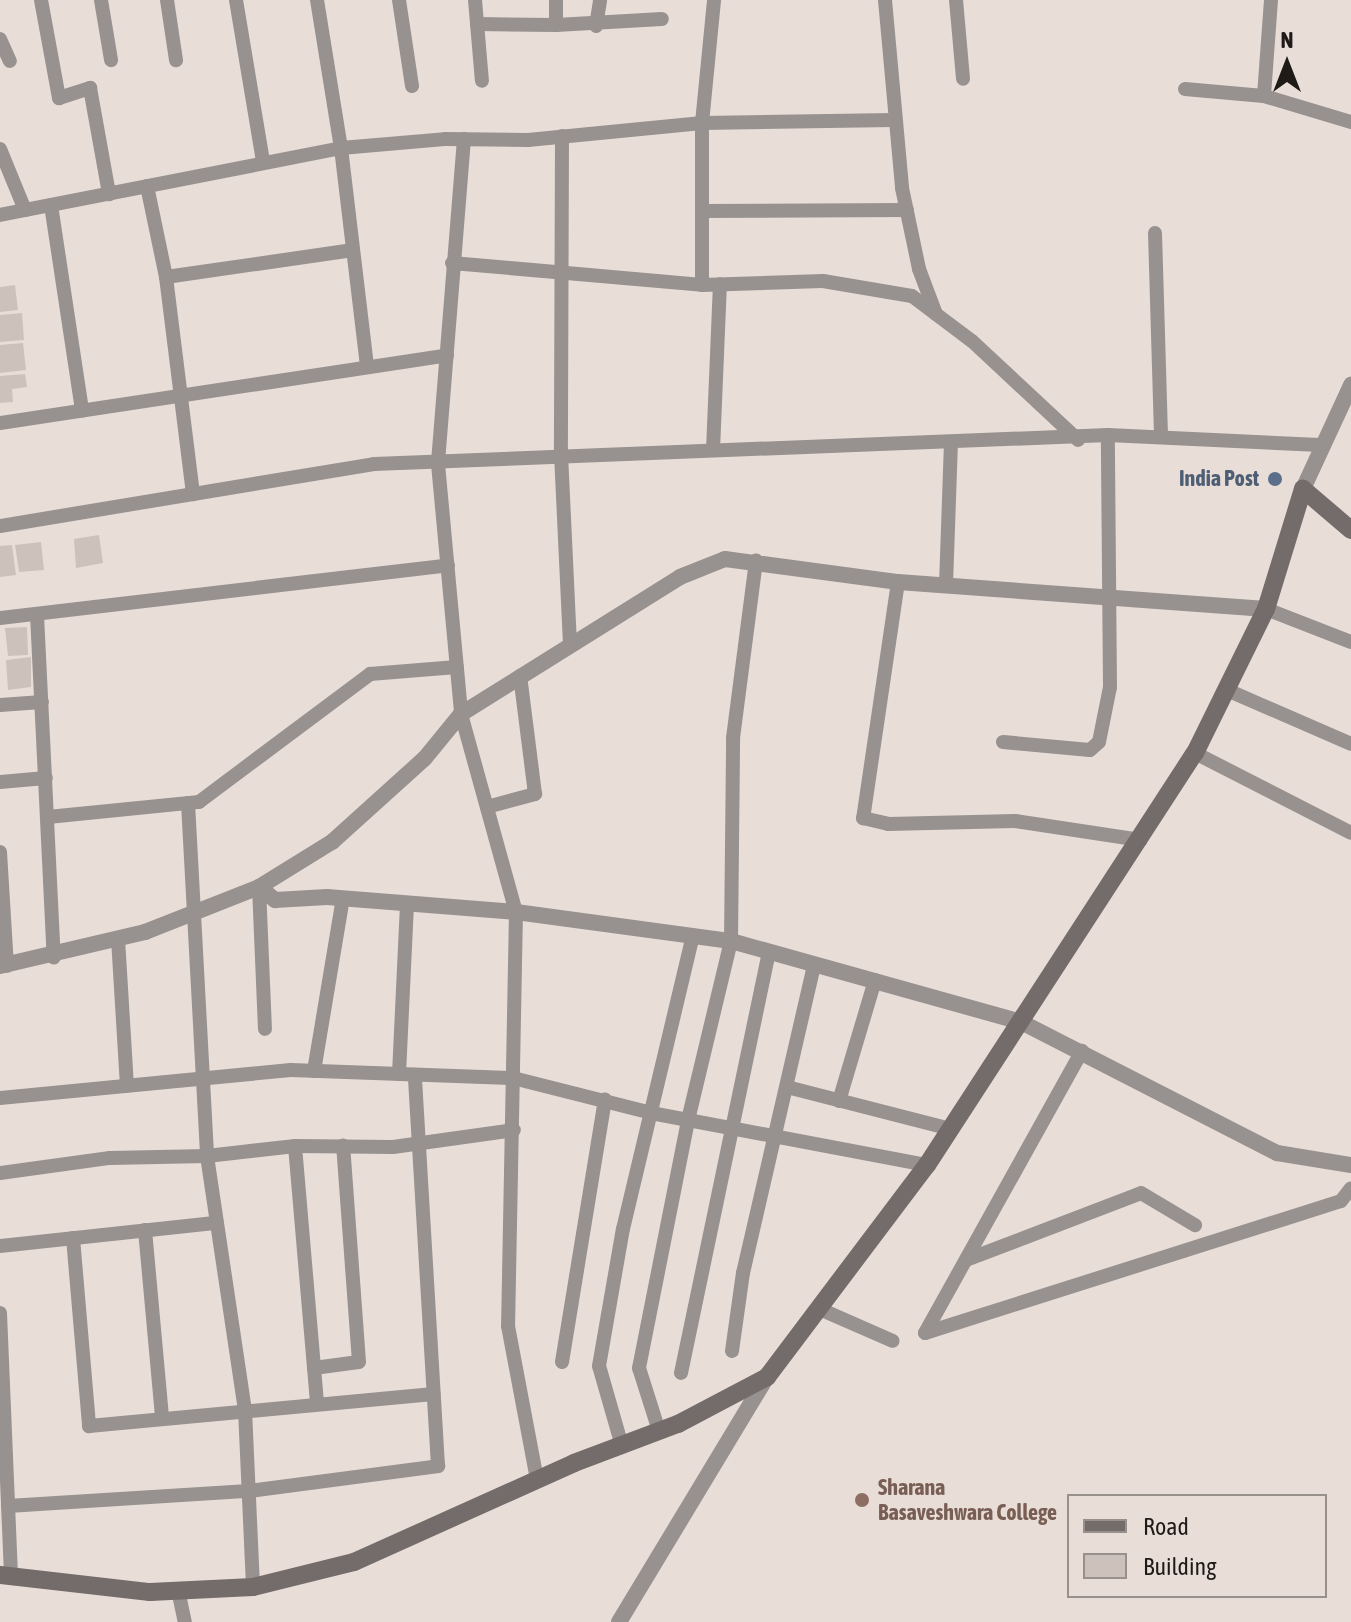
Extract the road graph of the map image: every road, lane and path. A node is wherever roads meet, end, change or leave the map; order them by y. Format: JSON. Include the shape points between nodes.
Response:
{"nodes":[{"id":1,"x":41,"y":0,"type":"edge"},
{"id":2,"x":101,"y":0,"type":"edge"},
{"id":3,"x":167,"y":0,"type":"edge"},
{"id":4,"x":236,"y":0,"type":"edge"},
{"id":5,"x":317,"y":0,"type":"edge"},
{"id":6,"x":399,"y":0,"type":"edge"},
{"id":7,"x":475,"y":0,"type":"edge"},
{"id":8,"x":556,"y":0,"type":"edge"},
{"id":9,"x":600,"y":0,"type":"edge"},
{"id":10,"x":714,"y":0,"type":"edge"},
{"id":11,"x":885,"y":0,"type":"edge"},
{"id":12,"x":956,"y":0,"type":"edge"},
{"id":13,"x":1271,"y":0,"type":"edge"},
{"id":14,"x":662,"y":19,"type":"dead end"},
{"id":15,"x":477,"y":24,"type":"junction"},
{"id":16,"x":556,"y":25,"type":"junction"},
{"id":17,"x":596,"y":26,"type":"junction"},
{"id":18,"x":0,"y":39,"type":"edge"},
{"id":19,"x":111,"y":60,"type":"dead end"},
{"id":20,"x":176,"y":60,"type":"dead end"},
{"id":21,"x":10,"y":61,"type":"dead end"},
{"id":22,"x":963,"y":79,"type":"dead end"},
{"id":23,"x":482,"y":81,"type":"dead end"},
{"id":24,"x":412,"y":86,"type":"dead end"},
{"id":25,"x":1185,"y":89,"type":"dead end"},
{"id":26,"x":1264,"y":96,"type":"junction"},
{"id":27,"x":894,"y":120,"type":"junction"},
{"id":28,"x":1351,"y":122,"type":"edge"},
{"id":29,"x":702,"y":123,"type":"junction"},
{"id":30,"x":562,"y":136,"type":"junction"},
{"id":31,"x":464,"y":139,"type":"junction"},
{"id":32,"x":341,"y":148,"type":"junction"},
{"id":33,"x":0,"y":149,"type":"edge"},
{"id":34,"x":263,"y":162,"type":"junction"},
{"id":35,"x":147,"y":186,"type":"junction"},
{"id":36,"x":109,"y":194,"type":"junction"},
{"id":37,"x":51,"y":205,"type":"junction"},
{"id":38,"x":25,"y":210,"type":"junction"},
{"id":39,"x":907,"y":210,"type":"junction"},
{"id":40,"x":702,"y":211,"type":"junction"},
{"id":41,"x":0,"y":215,"type":"edge"},
{"id":42,"x":1155,"y":233,"type":"dead end"},
{"id":43,"x":353,"y":250,"type":"junction"},
{"id":44,"x":452,"y":263,"type":"junction"},
{"id":45,"x":564,"y":272,"type":"junction"},
{"id":46,"x":166,"y":277,"type":"junction"},
{"id":47,"x":720,"y":284,"type":"junction"},
{"id":48,"x":702,"y":285,"type":"junction"},
{"id":49,"x":937,"y":314,"type":"junction"},
{"id":50,"x":447,"y":355,"type":"junction"},
{"id":51,"x":367,"y":366,"type":"junction"},
{"id":52,"x":1351,"y":385,"type":"edge"},
{"id":53,"x":178,"y":395,"type":"junction"},
{"id":54,"x":82,"y":411,"type":"junction"},
{"id":55,"x":0,"y":423,"type":"edge"},
{"id":56,"x":1108,"y":435,"type":"junction"},
{"id":57,"x":1161,"y":436,"type":"junction"},
{"id":58,"x":1078,"y":440,"type":"junction"},
{"id":59,"x":951,"y":443,"type":"junction"},
{"id":60,"x":1320,"y":445,"type":"junction"},
{"id":61,"x":713,"y":450,"type":"junction"},
{"id":62,"x":561,"y":454,"type":"junction"},
{"id":63,"x":438,"y":464,"type":"junction"},
{"id":64,"x":1303,"y":489,"type":"junction"},
{"id":65,"x":193,"y":494,"type":"junction"},
{"id":66,"x":0,"y":526,"type":"edge"},
{"id":67,"x":1351,"y":530,"type":"edge"},
{"id":68,"x":756,"y":560,"type":"junction"},
{"id":69,"x":448,"y":565,"type":"junction"},
{"id":70,"x":898,"y":582,"type":"junction"},
{"id":71,"x":946,"y":585,"type":"junction"},
{"id":72,"x":1108,"y":595,"type":"junction"},
{"id":73,"x":1266,"y":609,"type":"junction"},
{"id":74,"x":37,"y":615,"type":"junction"},
{"id":75,"x":0,"y":618,"type":"edge"},
{"id":76,"x":1351,"y":642,"type":"edge"},
{"id":77,"x":570,"y":645,"type":"junction"},
{"id":78,"x":457,"y":667,"type":"junction"},
{"id":79,"x":520,"y":676,"type":"junction"},
{"id":80,"x":1227,"y":690,"type":"junction"},
{"id":81,"x":42,"y":702,"type":"junction"},
{"id":82,"x":0,"y":705,"type":"edge"},
{"id":83,"x":461,"y":714,"type":"junction"},
{"id":84,"x":1003,"y":742,"type":"dead end"},
{"id":85,"x":1351,"y":744,"type":"edge"},
{"id":86,"x":1195,"y":753,"type":"junction"},
{"id":87,"x":46,"y":778,"type":"junction"},
{"id":88,"x":0,"y":782,"type":"edge"},
{"id":89,"x":188,"y":803,"type":"junction"},
{"id":90,"x":487,"y":807,"type":"junction"},
{"id":91,"x":48,"y":817,"type":"junction"},
{"id":92,"x":1351,"y":833,"type":"edge"},
{"id":93,"x":1141,"y":840,"type":"junction"},
{"id":94,"x":0,"y":852,"type":"edge"},
{"id":95,"x":259,"y":887,"type":"junction"},
{"id":96,"x":343,"y":898,"type":"junction"},
{"id":97,"x":407,"y":903,"type":"junction"},
{"id":98,"x":192,"y":912,"type":"junction"},
{"id":99,"x":516,"y":912,"type":"junction"},
{"id":100,"x":693,"y":935,"type":"junction"},
{"id":101,"x":118,"y":939,"type":"junction"},
{"id":102,"x":731,"y":941,"type":"junction"},
{"id":103,"x":769,"y":952,"type":"junction"},
{"id":104,"x":54,"y":958,"type":"junction"},
{"id":105,"x":4,"y":966,"type":"edge"},
{"id":106,"x":814,"y":966,"type":"junction"},
{"id":107,"x":875,"y":980,"type":"junction"},
{"id":108,"x":1021,"y":1022,"type":"junction"},
{"id":109,"x":265,"y":1029,"type":"dead end"},
{"id":110,"x":1082,"y":1051,"type":"junction"},
{"id":111,"x":314,"y":1071,"type":"junction"},
{"id":112,"x":399,"y":1074,"type":"junction"},
{"id":113,"x":415,"y":1075,"type":"junction"},
{"id":114,"x":513,"y":1078,"type":"junction"},
{"id":115,"x":203,"y":1080,"type":"junction"},
{"id":116,"x":127,"y":1086,"type":"junction"},
{"id":117,"x":787,"y":1087,"type":"junction"},
{"id":118,"x":0,"y":1098,"type":"edge"},
{"id":119,"x":605,"y":1099,"type":"junction"},
{"id":120,"x":839,"y":1101,"type":"junction"},
{"id":121,"x":651,"y":1113,"type":"junction"},
{"id":122,"x":688,"y":1120,"type":"junction"},
{"id":123,"x":731,"y":1128,"type":"junction"},
{"id":124,"x":950,"y":1129,"type":"junction"},
{"id":125,"x":514,"y":1130,"type":"junction"},
{"id":126,"x":776,"y":1139,"type":"junction"},
{"id":127,"x":419,"y":1144,"type":"junction"},
{"id":128,"x":295,"y":1146,"type":"junction"},
{"id":129,"x":343,"y":1146,"type":"junction"},
{"id":130,"x":207,"y":1156,"type":"junction"},
{"id":131,"x":927,"y":1165,"type":"junction"},
{"id":132,"x":1351,"y":1165,"type":"edge"},
{"id":133,"x":0,"y":1173,"type":"edge"},
{"id":134,"x":1351,"y":1188,"type":"edge"},
{"id":135,"x":217,"y":1223,"type":"junction"},
{"id":136,"x":1195,"y":1225,"type":"dead end"},
{"id":137,"x":145,"y":1230,"type":"junction"},
{"id":138,"x":73,"y":1238,"type":"junction"},
{"id":139,"x":0,"y":1246,"type":"edge"},
{"id":140,"x":966,"y":1260,"type":"junction"},
{"id":141,"x":822,"y":1310,"type":"junction"},
{"id":142,"x":0,"y":1313,"type":"edge"},
{"id":143,"x":893,"y":1341,"type":"dead end"},
{"id":144,"x":732,"y":1351,"type":"dead end"},
{"id":145,"x":562,"y":1362,"type":"dead end"},
{"id":146,"x":314,"y":1368,"type":"junction"},
{"id":147,"x":681,"y":1373,"type":"dead end"},
{"id":148,"x":767,"y":1377,"type":"junction"},
{"id":149,"x":434,"y":1394,"type":"junction"},
{"id":150,"x":317,"y":1404,"type":"junction"},
{"id":151,"x":245,"y":1410,"type":"junction"},
{"id":152,"x":162,"y":1417,"type":"junction"},
{"id":153,"x":659,"y":1431,"type":"junction"},
{"id":154,"x":622,"y":1446,"type":"junction"},
{"id":155,"x":537,"y":1480,"type":"junction"},
{"id":156,"x":249,"y":1491,"type":"junction"},
{"id":157,"x":8,"y":1506,"type":"junction"},
{"id":158,"x":5,"y":1577,"type":"edge"},
{"id":159,"x":253,"y":1587,"type":"junction"},
{"id":160,"x":178,"y":1590,"type":"junction"},
{"id":161,"x":185,"y":1622,"type":"edge"},
{"id":162,"x":619,"y":1622,"type":"edge"}],
"edges":[{"from":1,"to":36,"type":"street","via":[[59,98],[90,88]]},
{"from":2,"to":19,"type":"street"},
{"from":3,"to":20,"type":"street"},
{"from":4,"to":34,"type":"street"},
{"from":5,"to":32,"type":"street"},
{"from":6,"to":24,"type":"street"},
{"from":7,"to":15,"type":"street"},
{"from":8,"to":16,"type":"street"},
{"from":9,"to":17,"type":"street"},
{"from":10,"to":29,"type":"street"},
{"from":11,"to":27,"type":"street"},
{"from":12,"to":22,"type":"street"},
{"from":13,"to":26,"type":"street"},
{"from":14,"to":17,"type":"street"},
{"from":15,"to":16,"type":"street"},
{"from":15,"to":23,"type":"street"},
{"from":16,"to":17,"type":"street"},
{"from":18,"to":21,"type":"street"},
{"from":25,"to":26,"type":"street"},
{"from":26,"to":28,"type":"street"},
{"from":27,"to":29,"type":"street"},
{"from":27,"to":39,"type":"street"},
{"from":29,"to":30,"type":"street"},
{"from":29,"to":40,"type":"street"},
{"from":30,"to":31,"type":"street"},
{"from":30,"to":45,"type":"street"},
{"from":31,"to":32,"type":"street"},
{"from":31,"to":44,"type":"street"},
{"from":32,"to":34,"type":"street"},
{"from":32,"to":43,"type":"street"},
{"from":33,"to":38,"type":"street"},
{"from":34,"to":35,"type":"street"},
{"from":35,"to":36,"type":"street"},
{"from":35,"to":46,"type":"street"},
{"from":36,"to":37,"type":"street"},
{"from":37,"to":38,"type":"street"},
{"from":37,"to":54,"type":"street"},
{"from":38,"to":41,"type":"street"},
{"from":39,"to":40,"type":"street"},
{"from":39,"to":49,"type":"street","via":[[919,269]]},
{"from":40,"to":48,"type":"street"},
{"from":42,"to":57,"type":"street"},
{"from":43,"to":46,"type":"street"},
{"from":43,"to":51,"type":"street"},
{"from":44,"to":45,"type":"street"},
{"from":44,"to":50,"type":"street"},
{"from":45,"to":48,"type":"street"},
{"from":45,"to":62,"type":"street"},
{"from":46,"to":53,"type":"street"},
{"from":47,"to":48,"type":"street"},
{"from":47,"to":49,"type":"street","via":[[823,281],[912,296]]},
{"from":47,"to":61,"type":"street"},
{"from":49,"to":58,"type":"street"},
{"from":50,"to":51,"type":"street"},
{"from":50,"to":63,"type":"street"},
{"from":51,"to":53,"type":"street"},
{"from":52,"to":60,"type":"street"},
{"from":53,"to":54,"type":"street"},
{"from":53,"to":65,"type":"street"},
{"from":54,"to":55,"type":"street"},
{"from":56,"to":57,"type":"street"},
{"from":56,"to":58,"type":"street"},
{"from":56,"to":72,"type":"street"},
{"from":57,"to":60,"type":"street"},
{"from":58,"to":59,"type":"street"},
{"from":59,"to":61,"type":"street"},
{"from":59,"to":71,"type":"street"},
{"from":60,"to":64,"type":"street"},
{"from":61,"to":62,"type":"street"},
{"from":62,"to":63,"type":"street"},
{"from":62,"to":77,"type":"street"},
{"from":63,"to":65,"type":"street","via":[[374,464]]},
{"from":63,"to":69,"type":"street"},
{"from":64,"to":67,"type":"main road"},
{"from":64,"to":73,"type":"main road"},
{"from":65,"to":66,"type":"street"},
{"from":68,"to":70,"type":"street"},
{"from":68,"to":77,"type":"street","via":[[725,559],[680,577]]},
{"from":68,"to":102,"type":"street","via":[[733,738]]},
{"from":69,"to":74,"type":"street"},
{"from":69,"to":78,"type":"street"},
{"from":70,"to":71,"type":"street"},
{"from":70,"to":93,"type":"street","via":[[863,818],[888,824],[1015,821]]},
{"from":71,"to":72,"type":"street"},
{"from":72,"to":73,"type":"street"},
{"from":72,"to":84,"type":"street","via":[[1110,687],[1095,748]]},
{"from":73,"to":76,"type":"street"},
{"from":73,"to":80,"type":"main road"},
{"from":74,"to":75,"type":"street"},
{"from":74,"to":81,"type":"street"},
{"from":77,"to":79,"type":"street"},
{"from":78,"to":83,"type":"street"},
{"from":78,"to":89,"type":"street","via":[[370,674],[199,802]]},
{"from":79,"to":83,"type":"street"},
{"from":79,"to":90,"type":"street","via":[[535,794]]},
{"from":80,"to":85,"type":"street"},
{"from":80,"to":86,"type":"main road"},
{"from":81,"to":82,"type":"street"},
{"from":81,"to":87,"type":"street"},
{"from":83,"to":90,"type":"street"},
{"from":83,"to":95,"type":"street","via":[[425,758],[332,842]]},
{"from":86,"to":92,"type":"street"},
{"from":86,"to":93,"type":"main road"},
{"from":87,"to":88,"type":"street"},
{"from":87,"to":91,"type":"street"},
{"from":89,"to":91,"type":"street"},
{"from":89,"to":98,"type":"street"},
{"from":90,"to":99,"type":"street"},
{"from":91,"to":104,"type":"street"},
{"from":93,"to":108,"type":"main road"},
{"from":94,"to":105,"type":"street"},
{"from":95,"to":96,"type":"street","via":[[275,900]]},
{"from":95,"to":98,"type":"street"},
{"from":95,"to":109,"type":"street"},
{"from":96,"to":97,"type":"street"},
{"from":96,"to":111,"type":"street"},
{"from":97,"to":99,"type":"street"},
{"from":97,"to":112,"type":"street"},
{"from":98,"to":101,"type":"street"},
{"from":98,"to":115,"type":"street"},
{"from":99,"to":100,"type":"street"},
{"from":99,"to":114,"type":"street"},
{"from":100,"to":102,"type":"street"},
{"from":100,"to":121,"type":"street"},
{"from":101,"to":104,"type":"street"},
{"from":101,"to":116,"type":"street"},
{"from":102,"to":103,"type":"street"},
{"from":102,"to":122,"type":"street"},
{"from":103,"to":106,"type":"street"},
{"from":103,"to":123,"type":"street"},
{"from":104,"to":105,"type":"street"},
{"from":106,"to":107,"type":"street"},
{"from":106,"to":117,"type":"street"},
{"from":107,"to":108,"type":"street"},
{"from":107,"to":120,"type":"street"},
{"from":108,"to":110,"type":"street"},
{"from":108,"to":124,"type":"main road"},
{"from":110,"to":132,"type":"street","via":[[1277,1153]]},
{"from":110,"to":140,"type":"street"},
{"from":111,"to":112,"type":"street"},
{"from":111,"to":115,"type":"street"},
{"from":112,"to":113,"type":"street"},
{"from":113,"to":114,"type":"street"},
{"from":113,"to":127,"type":"street"},
{"from":114,"to":119,"type":"street"},
{"from":114,"to":125,"type":"street"},
{"from":115,"to":116,"type":"street"},
{"from":115,"to":130,"type":"street"},
{"from":116,"to":118,"type":"street"},
{"from":117,"to":120,"type":"street"},
{"from":117,"to":126,"type":"street"},
{"from":119,"to":121,"type":"street"},
{"from":119,"to":145,"type":"street"},
{"from":120,"to":124,"type":"street"},
{"from":121,"to":122,"type":"street"},
{"from":121,"to":154,"type":"street","via":[[623,1229],[599,1366]]},
{"from":122,"to":123,"type":"street"},
{"from":122,"to":153,"type":"street","via":[[639,1368]]},
{"from":123,"to":126,"type":"street"},
{"from":123,"to":147,"type":"street"},
{"from":124,"to":131,"type":"main road"},
{"from":125,"to":127,"type":"street"},
{"from":125,"to":155,"type":"street","via":[[508,1326]]},
{"from":126,"to":131,"type":"street"},
{"from":126,"to":144,"type":"street","via":[[743,1273]]},
{"from":127,"to":129,"type":"street"},
{"from":127,"to":149,"type":"street"},
{"from":128,"to":129,"type":"street"},
{"from":128,"to":130,"type":"street"},
{"from":128,"to":146,"type":"street"},
{"from":129,"to":146,"type":"street","via":[[359,1362]]},
{"from":130,"to":133,"type":"street","via":[[110,1158]]},
{"from":130,"to":135,"type":"street"},
{"from":131,"to":141,"type":"main road"},
{"from":134,"to":140,"type":"street","via":[[1341,1201],[925,1333]]},
{"from":135,"to":137,"type":"street"},
{"from":135,"to":151,"type":"street"},
{"from":136,"to":140,"type":"street","via":[[1141,1193]]},
{"from":137,"to":138,"type":"street"},
{"from":137,"to":152,"type":"street"},
{"from":138,"to":139,"type":"street"},
{"from":138,"to":152,"type":"street","via":[[89,1426]]},
{"from":141,"to":143,"type":"street"},
{"from":141,"to":148,"type":"main road"},
{"from":142,"to":157,"type":"street"},
{"from":146,"to":150,"type":"street"},
{"from":148,"to":153,"type":"main road"},
{"from":148,"to":162,"type":"street"},
{"from":149,"to":150,"type":"street"},
{"from":149,"to":156,"type":"street","via":[[438,1466]]},
{"from":150,"to":151,"type":"street"},
{"from":151,"to":152,"type":"street"},
{"from":151,"to":156,"type":"street"},
{"from":153,"to":154,"type":"main road"},
{"from":154,"to":155,"type":"main road"},
{"from":155,"to":159,"type":"main road","via":[[354,1562]]},
{"from":156,"to":157,"type":"street"},
{"from":156,"to":159,"type":"street"},
{"from":157,"to":158,"type":"street"},
{"from":158,"to":160,"type":"main road","via":[[64,1586]]},
{"from":159,"to":160,"type":"main road"},
{"from":160,"to":161,"type":"street"}]}
